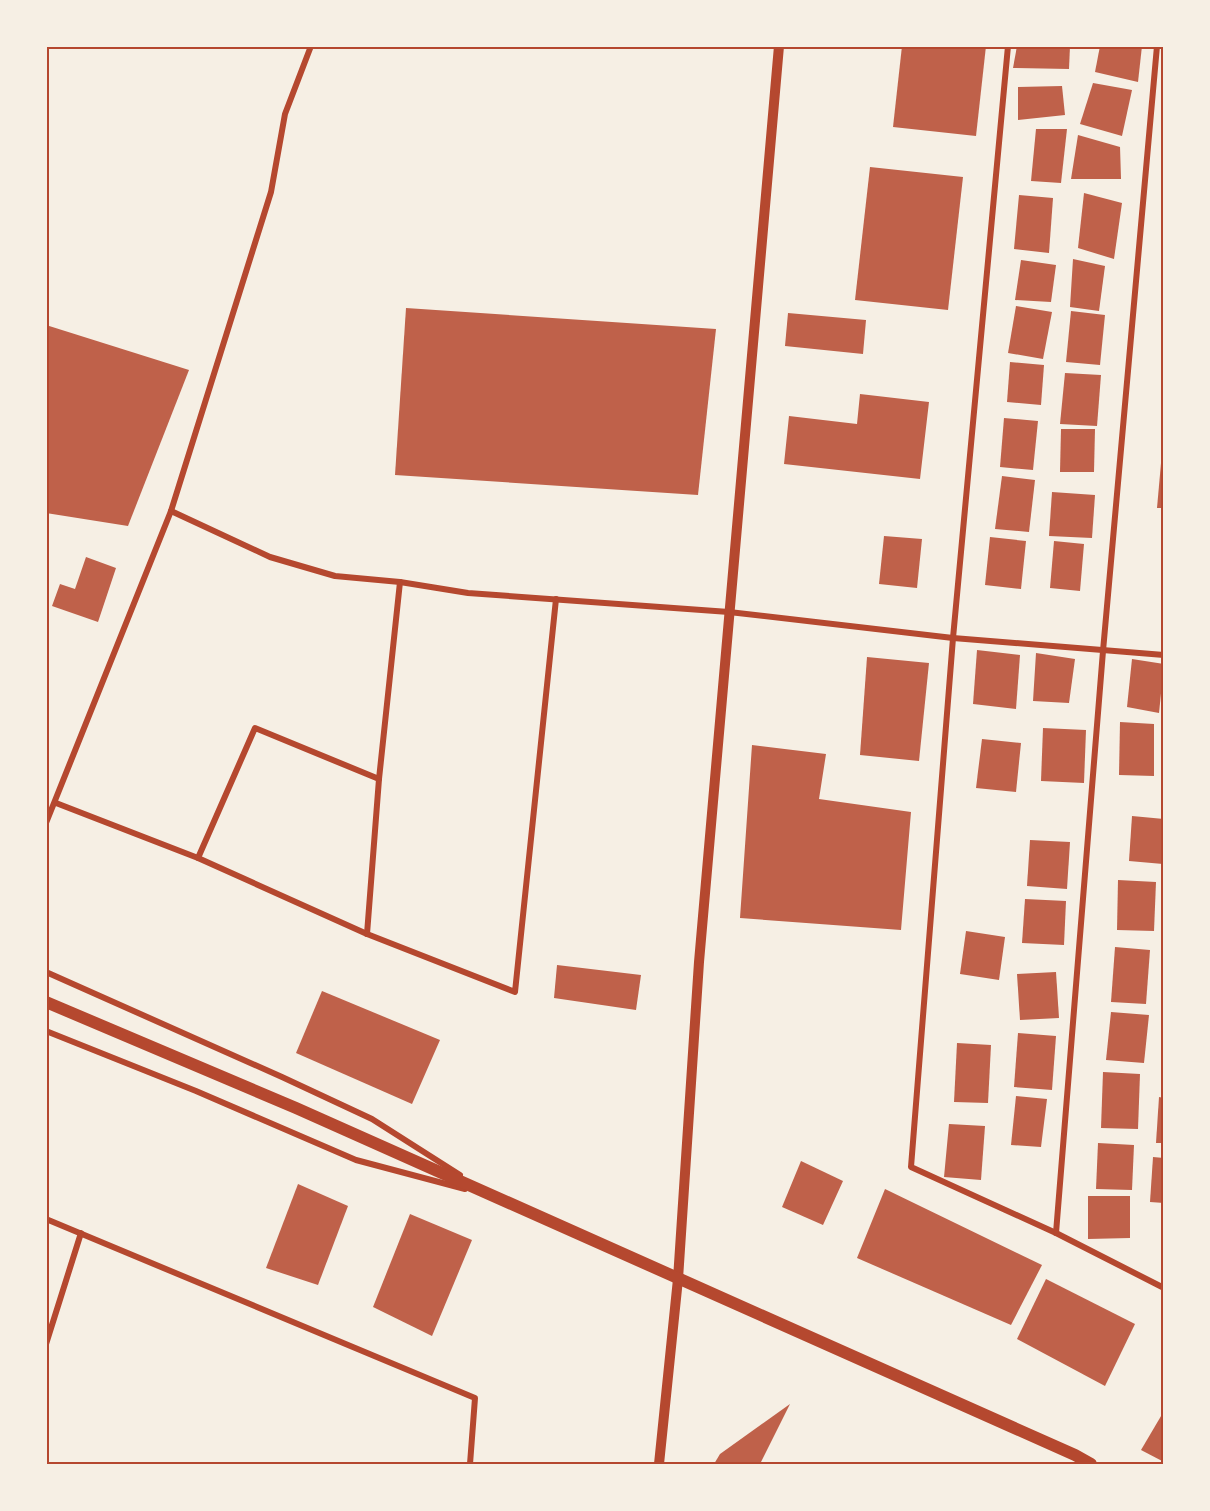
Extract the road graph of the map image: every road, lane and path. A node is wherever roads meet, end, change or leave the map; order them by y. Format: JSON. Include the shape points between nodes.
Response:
{"nodes":[{"id":1,"x":310,"y":46,"type":"edge"},
{"id":2,"x":779,"y":46,"type":"edge"},
{"id":3,"x":1008,"y":46,"type":"edge"},
{"id":4,"x":1157,"y":46,"type":"edge"},
{"id":5,"x":171,"y":512,"type":"junction"},
{"id":6,"x":400,"y":582,"type":"junction"},
{"id":7,"x":556,"y":599,"type":"junction"},
{"id":8,"x":729,"y":612,"type":"junction"},
{"id":9,"x":953,"y":638,"type":"junction"},
{"id":10,"x":1103,"y":651,"type":"junction"},
{"id":11,"x":1164,"y":655,"type":"edge"},
{"id":12,"x":378,"y":779,"type":"junction"},
{"id":13,"x":56,"y":803,"type":"junction"},
{"id":14,"x":46,"y":823,"type":"edge"},
{"id":15,"x":198,"y":858,"type":"junction"},
{"id":16,"x":367,"y":934,"type":"junction"},
{"id":17,"x":46,"y":972,"type":"edge"},
{"id":18,"x":46,"y":1002,"type":"edge"},
{"id":19,"x":46,"y":1031,"type":"edge"},
{"id":20,"x":491,"y":1196,"type":"junction"},
{"id":21,"x":46,"y":1219,"type":"edge"},
{"id":22,"x":81,"y":1233,"type":"junction"},
{"id":23,"x":1056,"y":1233,"type":"junction"},
{"id":24,"x":678,"y":1279,"type":"junction"},
{"id":25,"x":1164,"y":1288,"type":"edge"},
{"id":26,"x":46,"y":1344,"type":"edge"},
{"id":27,"x":470,"y":1464,"type":"edge"},
{"id":28,"x":659,"y":1464,"type":"edge"},
{"id":29,"x":1091,"y":1464,"type":"edge"}],
"edges":[{"from":1,"to":5,"type":"street","via":[[285,114],[271,192]]},
{"from":2,"to":8,"type":"street"},
{"from":3,"to":9,"type":"street"},
{"from":4,"to":10,"type":"street"},
{"from":5,"to":6,"type":"street","via":[[270,557],[335,576]]},
{"from":5,"to":13,"type":"street"},
{"from":6,"to":7,"type":"street","via":[[468,593]]},
{"from":6,"to":12,"type":"street"},
{"from":7,"to":8,"type":"street"},
{"from":7,"to":16,"type":"street","via":[[515,992]]},
{"from":8,"to":9,"type":"street"},
{"from":8,"to":24,"type":"street","via":[[699,962]]},
{"from":9,"to":10,"type":"street"},
{"from":9,"to":23,"type":"street","via":[[911,1167]]},
{"from":10,"to":11,"type":"street"},
{"from":10,"to":23,"type":"street"},
{"from":12,"to":15,"type":"street","via":[[255,728]]},
{"from":12,"to":16,"type":"street"},
{"from":13,"to":14,"type":"street"},
{"from":13,"to":15,"type":"street"},
{"from":15,"to":16,"type":"street"},
{"from":17,"to":20,"type":"street","via":[[372,1119]]},
{"from":18,"to":20,"type":"main road"},
{"from":19,"to":20,"type":"street","via":[[356,1160]]},
{"from":20,"to":24,"type":"main road"},
{"from":21,"to":22,"type":"street"},
{"from":22,"to":26,"type":"street"},
{"from":22,"to":27,"type":"street","via":[[476,1398]]},
{"from":23,"to":25,"type":"street"},
{"from":24,"to":28,"type":"street"},
{"from":24,"to":29,"type":"main road"}]}
